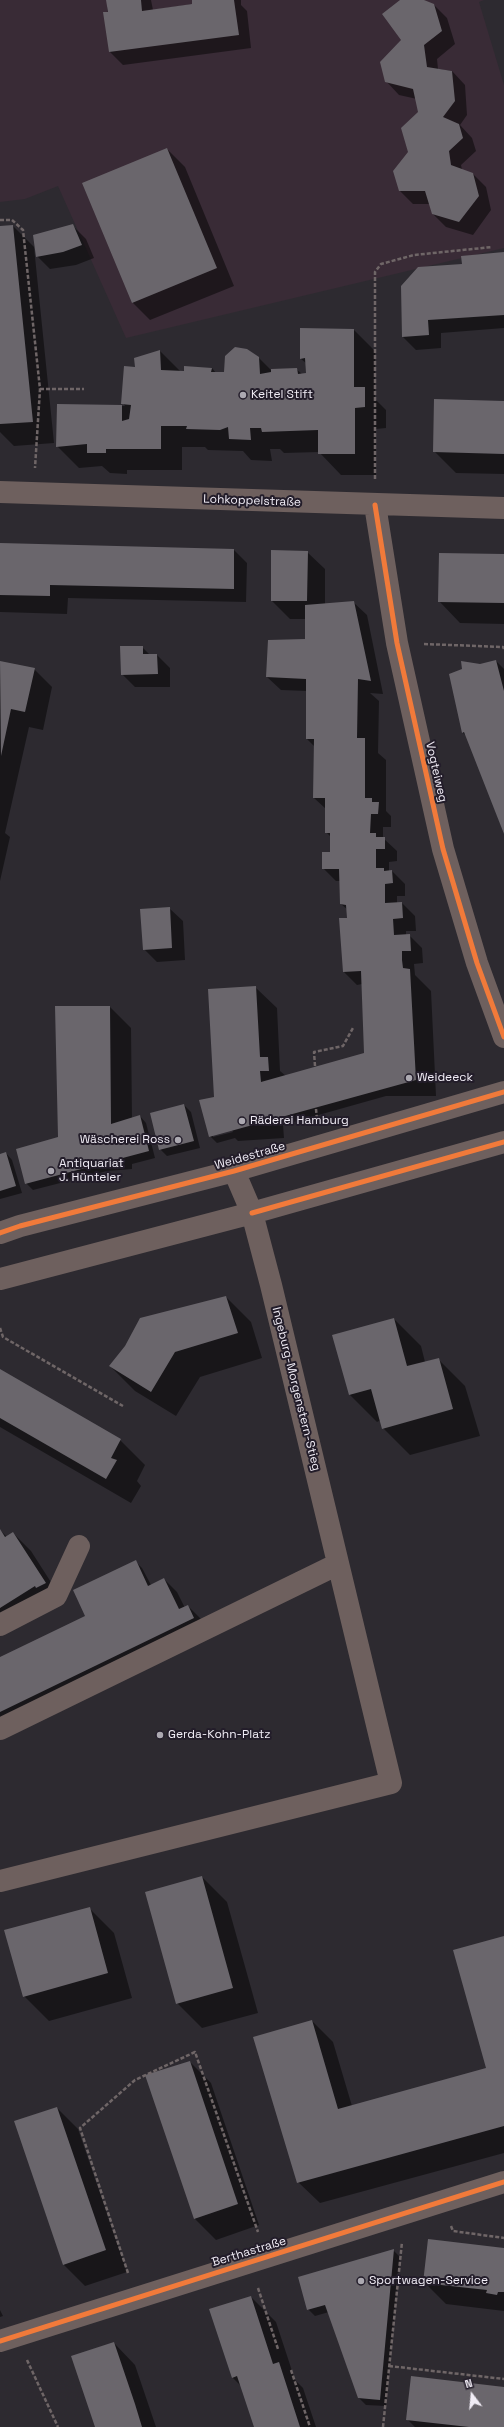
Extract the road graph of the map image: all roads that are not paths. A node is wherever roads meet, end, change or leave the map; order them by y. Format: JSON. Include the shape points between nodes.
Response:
{"nodes":[{"id":1,"x":0,"y":492,"type":"edge"},
{"id":2,"x":375,"y":505,"type":"junction"},
{"id":3,"x":504,"y":508,"type":"edge"},
{"id":4,"x":504,"y":1037,"type":"edge"},
{"id":5,"x":504,"y":1092,"type":"edge"},
{"id":6,"x":504,"y":1142,"type":"edge"},
{"id":7,"x":234,"y":1171,"type":"junction"},
{"id":8,"x":252,"y":1214,"type":"junction"},
{"id":9,"x":0,"y":1233,"type":"edge"},
{"id":10,"x":0,"y":1279,"type":"edge"},
{"id":11,"x":79,"y":1546,"type":"dead end"},
{"id":12,"x":338,"y":1564,"type":"junction"},
{"id":13,"x":0,"y":1625,"type":"edge"},
{"id":14,"x":0,"y":1729,"type":"edge"},
{"id":15,"x":0,"y":1881,"type":"edge"},
{"id":16,"x":504,"y":2182,"type":"edge"},
{"id":17,"x":8,"y":2339,"type":"edge"}],
"edges":[{"from":1,"to":2,"type":"street","name":"Lohkoppelstraße"},
{"from":2,"to":3,"type":"street","name":"Lohkoppelstraße"},
{"from":2,"to":4,"type":"street","name":"Vogteiweg","via":[[397,643],[443,849],[477,963]]},
{"from":5,"to":7,"type":"street","name":"Weidestraße"},
{"from":6,"to":8,"type":"street"},
{"from":7,"to":8,"type":"street","name":"Ingeburg-Morgenstern-Stieg"},
{"from":7,"to":9,"type":"street","name":"Weidestraße"},
{"from":8,"to":10,"type":"street"},
{"from":8,"to":12,"type":"street","name":"Ingeburg-Morgenstern-Stieg"},
{"from":11,"to":13,"type":"street","via":[[56,1596]]},
{"from":12,"to":14,"type":"street"},
{"from":12,"to":15,"type":"street","name":"Ingeburg-Morgenstern-Stieg","via":[[391,1783]]},
{"from":16,"to":17,"type":"street","name":"Berthastraße"}]}
